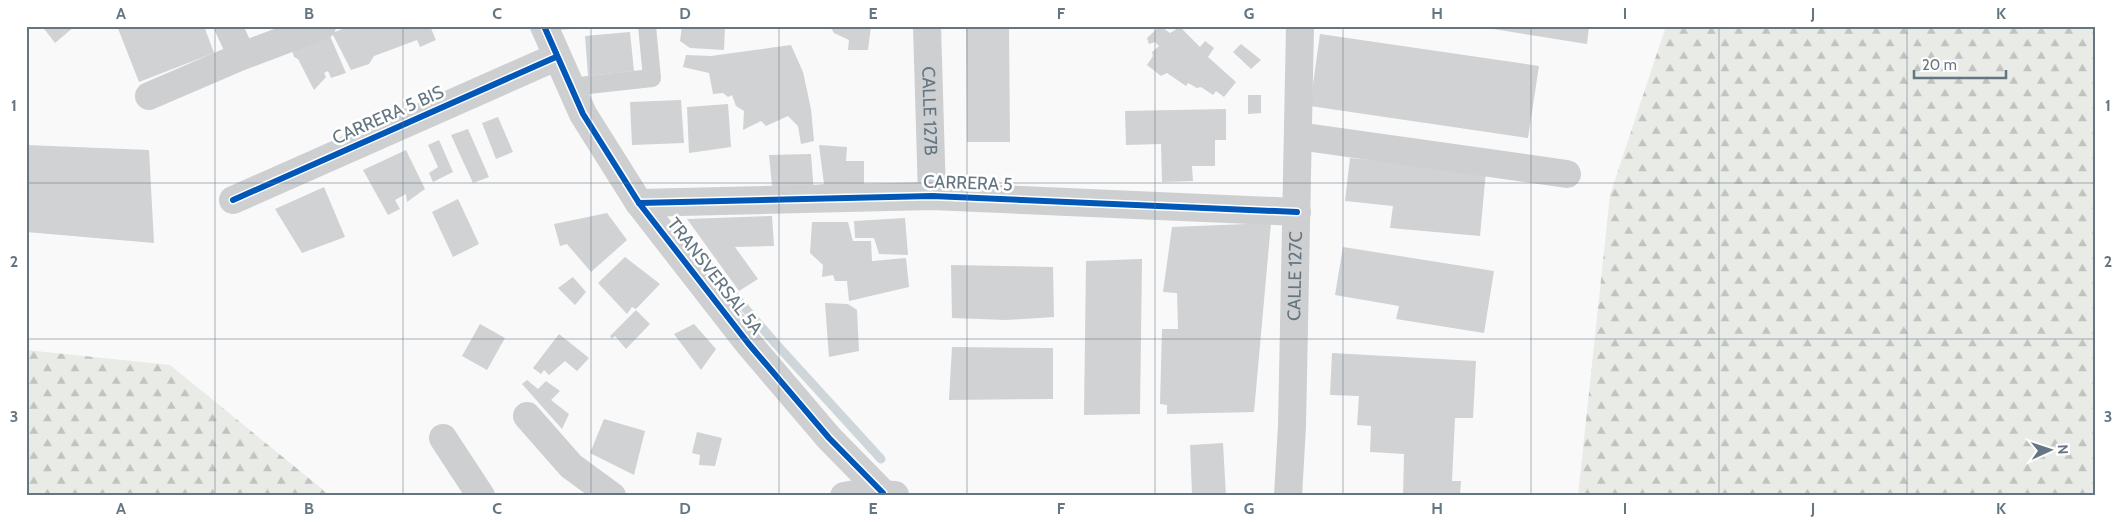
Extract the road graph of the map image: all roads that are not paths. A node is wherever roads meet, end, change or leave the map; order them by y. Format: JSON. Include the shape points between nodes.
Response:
{"nodes":[{"id":1,"x":228,"y":26,"type":"edge"},
{"id":2,"x":322,"y":26,"type":"edge"},
{"id":3,"x":544,"y":26,"type":"edge"},
{"id":4,"x":647,"y":26,"type":"edge"},
{"id":5,"x":927,"y":26,"type":"edge"},
{"id":6,"x":1300,"y":26,"type":"edge"},
{"id":7,"x":242,"y":56,"type":"junction"},
{"id":8,"x":556,"y":57,"type":"junction"},
{"id":9,"x":570,"y":87,"type":"junction"},
{"id":10,"x":149,"y":96,"type":"dead end"},
{"id":11,"x":1298,"y":136,"type":"junction"},
{"id":12,"x":1568,"y":174,"type":"dead end"},
{"id":13,"x":932,"y":196,"type":"junction"},
{"id":14,"x":232,"y":200,"type":"dead end"},
{"id":15,"x":639,"y":203,"type":"junction"},
{"id":16,"x":1297,"y":212,"type":"junction"},
{"id":17,"x":527,"y":416,"type":"dead end"},
{"id":18,"x":443,"y":438,"type":"dead end"},
{"id":19,"x":889,"y":494,"type":"edge"},
{"id":20,"x":482,"y":496,"type":"edge"},
{"id":21,"x":612,"y":496,"type":"edge"},
{"id":22,"x":844,"y":496,"type":"edge"},
{"id":23,"x":1288,"y":496,"type":"edge"}],
"edges":[{"from":1,"to":7,"type":"street"},
{"from":2,"to":7,"type":"street"},
{"from":3,"to":8,"type":"street","name":"TRANSVERSAL 5A"},
{"from":4,"to":9,"type":"lane","via":[[652,78]]},
{"from":5,"to":13,"type":"street","name":"CALLE 127B"},
{"from":6,"to":11,"type":"street","name":"CALLE 127C"},
{"from":7,"to":10,"type":"street"},
{"from":8,"to":9,"type":"street","name":"TRANSVERSAL 5A"},
{"from":8,"to":14,"type":"street","name":"CARRERA 5 BIS"},
{"from":9,"to":15,"type":"street","name":"TRANSVERSAL 5A","via":[[583,114]]},
{"from":11,"to":12,"type":"street"},
{"from":11,"to":16,"type":"street","name":"CALLE 127C"},
{"from":13,"to":15,"type":"street","name":"CARRERA 5"},
{"from":13,"to":16,"type":"street","name":"CARRERA 5"},
{"from":15,"to":19,"type":"street","name":"TRANSVERSAL 5A","via":[[748,343],[829,438]]},
{"from":16,"to":23,"type":"street","name":"CALLE 127C"},
{"from":17,"to":21,"type":"street","via":[[571,466]]},
{"from":18,"to":20,"type":"street"},
{"from":19,"to":22,"type":"street"}]}
